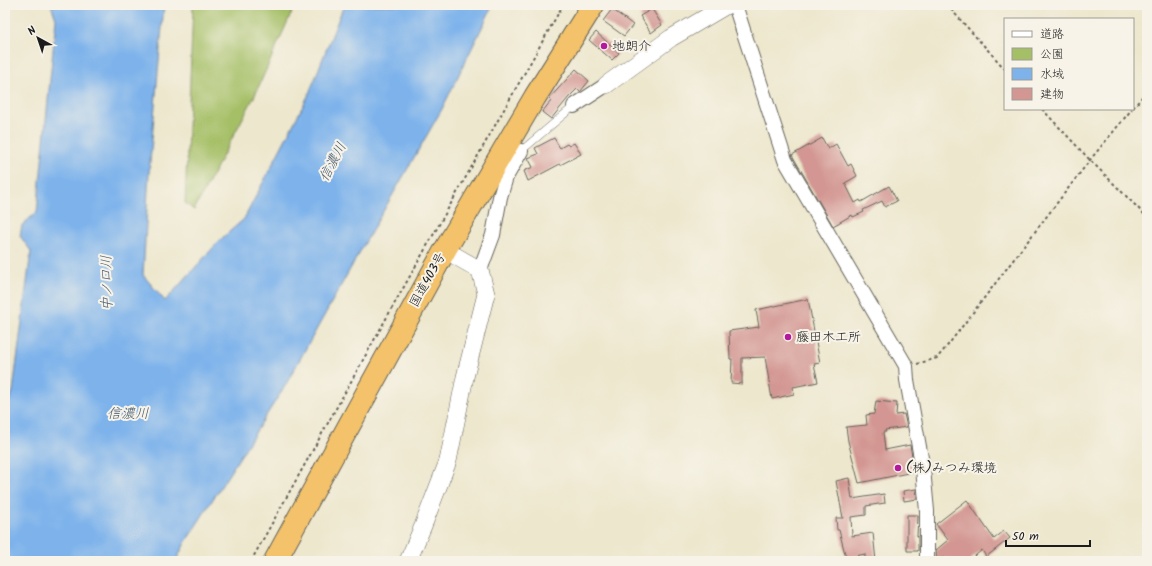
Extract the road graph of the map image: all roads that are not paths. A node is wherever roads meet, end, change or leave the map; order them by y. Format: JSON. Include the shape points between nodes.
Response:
{"nodes":[{"id":1,"x":593,"y":5,"type":"edge"},
{"id":2,"x":728,"y":5,"type":"edge"},
{"id":3,"x":735,"y":5,"type":"edge"},
{"id":4,"x":606,"y":85,"type":"joint"},
{"id":5,"x":574,"y":106,"type":"joint"},
{"id":6,"x":521,"y":151,"type":"joint"},
{"id":7,"x":445,"y":250,"type":"junction"},
{"id":8,"x":480,"y":270,"type":"junction"},
{"id":9,"x":274,"y":561,"type":"edge"},
{"id":10,"x":408,"y":561,"type":"edge"},
{"id":11,"x":927,"y":561,"type":"edge"}],
"edges":[{"from":1,"to":7,"type":"highway","name":"国道403号","via":[[535,97]]},
{"from":2,"to":4,"type":"street","via":[[671,38]]},
{"from":3,"to":11,"type":"street","via":[[785,160],[906,366],[923,470],[927,510]]},
{"from":4,"to":5,"type":"street"},
{"from":5,"to":6,"type":"lane"},
{"from":6,"to":8,"type":"street","via":[[506,177],[494,235]]},
{"from":7,"to":8,"type":"street"},
{"from":7,"to":9,"type":"highway","name":"国道403号"},
{"from":8,"to":10,"type":"street","via":[[486,294],[465,377],[448,461]]}]}
